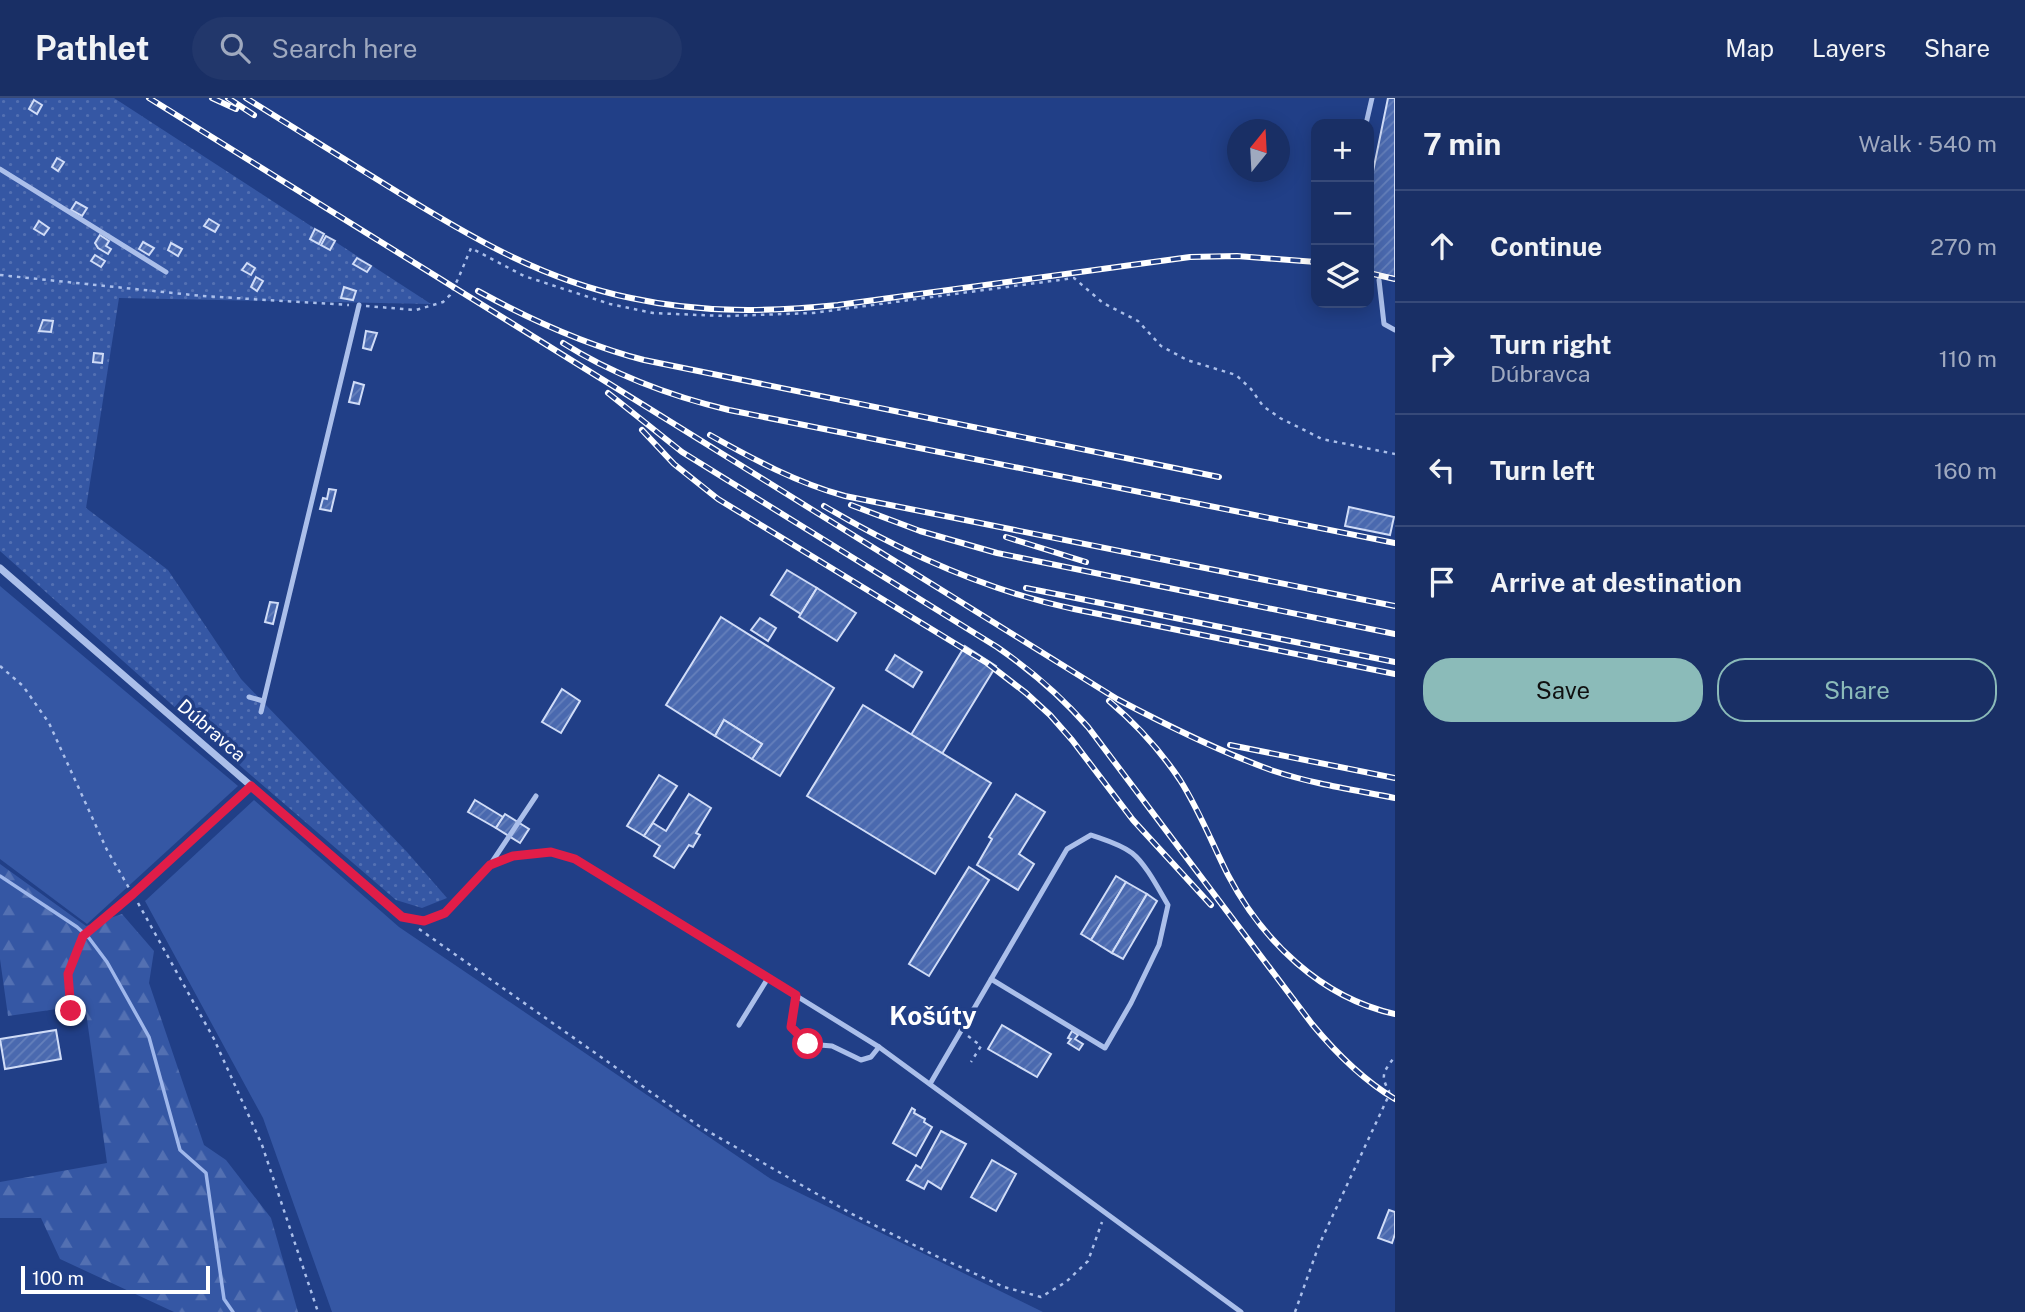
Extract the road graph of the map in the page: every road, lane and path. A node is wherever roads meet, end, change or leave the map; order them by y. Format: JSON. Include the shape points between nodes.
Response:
{"nodes":[{"id":1,"x":1372,"y":98,"type":"edge"},
{"id":2,"x":1367,"y":119,"type":"edge"},
{"id":3,"x":0,"y":169,"type":"edge"},
{"id":4,"x":166,"y":272,"type":"dead end"},
{"id":5,"x":0,"y":275,"type":"edge"},
{"id":6,"x":1380,"y":280,"type":"dead end"},
{"id":7,"x":359,"y":305,"type":"junction"},
{"id":8,"x":1395,"y":330,"type":"edge"},
{"id":9,"x":1395,"y":454,"type":"edge"},
{"id":10,"x":0,"y":568,"type":"edge"},
{"id":11,"x":0,"y":666,"type":"edge"},
{"id":12,"x":249,"y":697,"type":"dead end"},
{"id":13,"x":263,"y":701,"type":"junction"},
{"id":14,"x":261,"y":712,"type":"dead end"},
{"id":15,"x":251,"y":786,"type":"junction"},
{"id":16,"x":536,"y":796,"type":"dead end"},
{"id":17,"x":490,"y":865,"type":"junction"},
{"id":18,"x":133,"y":894,"type":"junction"},
{"id":19,"x":402,"y":917,"type":"junction"},
{"id":20,"x":768,"y":978,"type":"junction"},
{"id":21,"x":991,"y":979,"type":"junction"},
{"id":22,"x":796,"y":995,"type":"junction"},
{"id":23,"x":71,"y":1011,"type":"dead end"},
{"id":24,"x":739,"y":1025,"type":"dead end"},
{"id":25,"x":961,"y":1031,"type":"junction"},
{"id":26,"x":879,"y":1046,"type":"junction"},
{"id":27,"x":1395,"y":1056,"type":"edge"},
{"id":28,"x":971,"y":1062,"type":"dead end"},
{"id":29,"x":930,"y":1084,"type":"junction"},
{"id":30,"x":1105,"y":1214,"type":"junction"},
{"id":31,"x":318,"y":1312,"type":"edge"},
{"id":32,"x":1241,"y":1312,"type":"edge"},
{"id":33,"x":1295,"y":1312,"type":"edge"}],
"edges":[{"from":1,"to":2,"type":"lane"},
{"from":3,"to":4,"type":"lane"},
{"from":5,"to":7,"type":"path","via":[[202,296]]},
{"from":6,"to":8,"type":"lane","via":[[1384,324]]},
{"from":7,"to":9,"type":"path","via":[[416,310],[443,302],[471,248],[524,276],[653,313],[813,313],[1074,278],[1103,303],[1138,321],[1161,346],[1236,376],[1280,418],[1322,439]]},
{"from":7,"to":13,"type":"lane"},
{"from":10,"to":15,"type":"street","name":"Dúbravca"},
{"from":11,"to":18,"type":"path","via":[[23,686],[49,723],[107,850]]},
{"from":12,"to":13,"type":"lane"},
{"from":13,"to":14,"type":"lane"},
{"from":15,"to":18,"type":"lane"},
{"from":15,"to":19,"type":"street","name":"Dúbravca"},
{"from":16,"to":17,"type":"lane"},
{"from":17,"to":19,"type":"lane","via":[[445,913],[424,921]]},
{"from":17,"to":20,"type":"lane","via":[[513,856],[551,852],[575,859]]},
{"from":18,"to":23,"type":"lane","via":[[83,936],[68,974]]},
{"from":18,"to":31,"type":"path","via":[[214,1039],[262,1144]]},
{"from":19,"to":30,"type":"path","via":[[699,1126],[850,1213],[1004,1287],[1041,1297],[1066,1282],[1088,1261]]},
{"from":20,"to":22,"type":"lane"},
{"from":20,"to":24,"type":"lane"},
{"from":21,"to":21,"type":"lane","via":[[1067,849],[1091,835],[1134,854],[1168,905],[1159,945],[1105,1048]]},
{"from":21,"to":25,"type":"lane"},
{"from":22,"to":26,"type":"lane"},
{"from":22,"to":26,"type":"lane","via":[[791,1027],[808,1044],[832,1046],[861,1060],[871,1057]]},
{"from":25,"to":28,"type":"path","via":[[981,1046]]},
{"from":25,"to":29,"type":"lane"},
{"from":26,"to":29,"type":"lane"},
{"from":27,"to":33,"type":"path","via":[[1384,1072],[1389,1095],[1319,1245]]},
{"from":29,"to":30,"type":"lane"},
{"from":30,"to":32,"type":"lane"}]}
